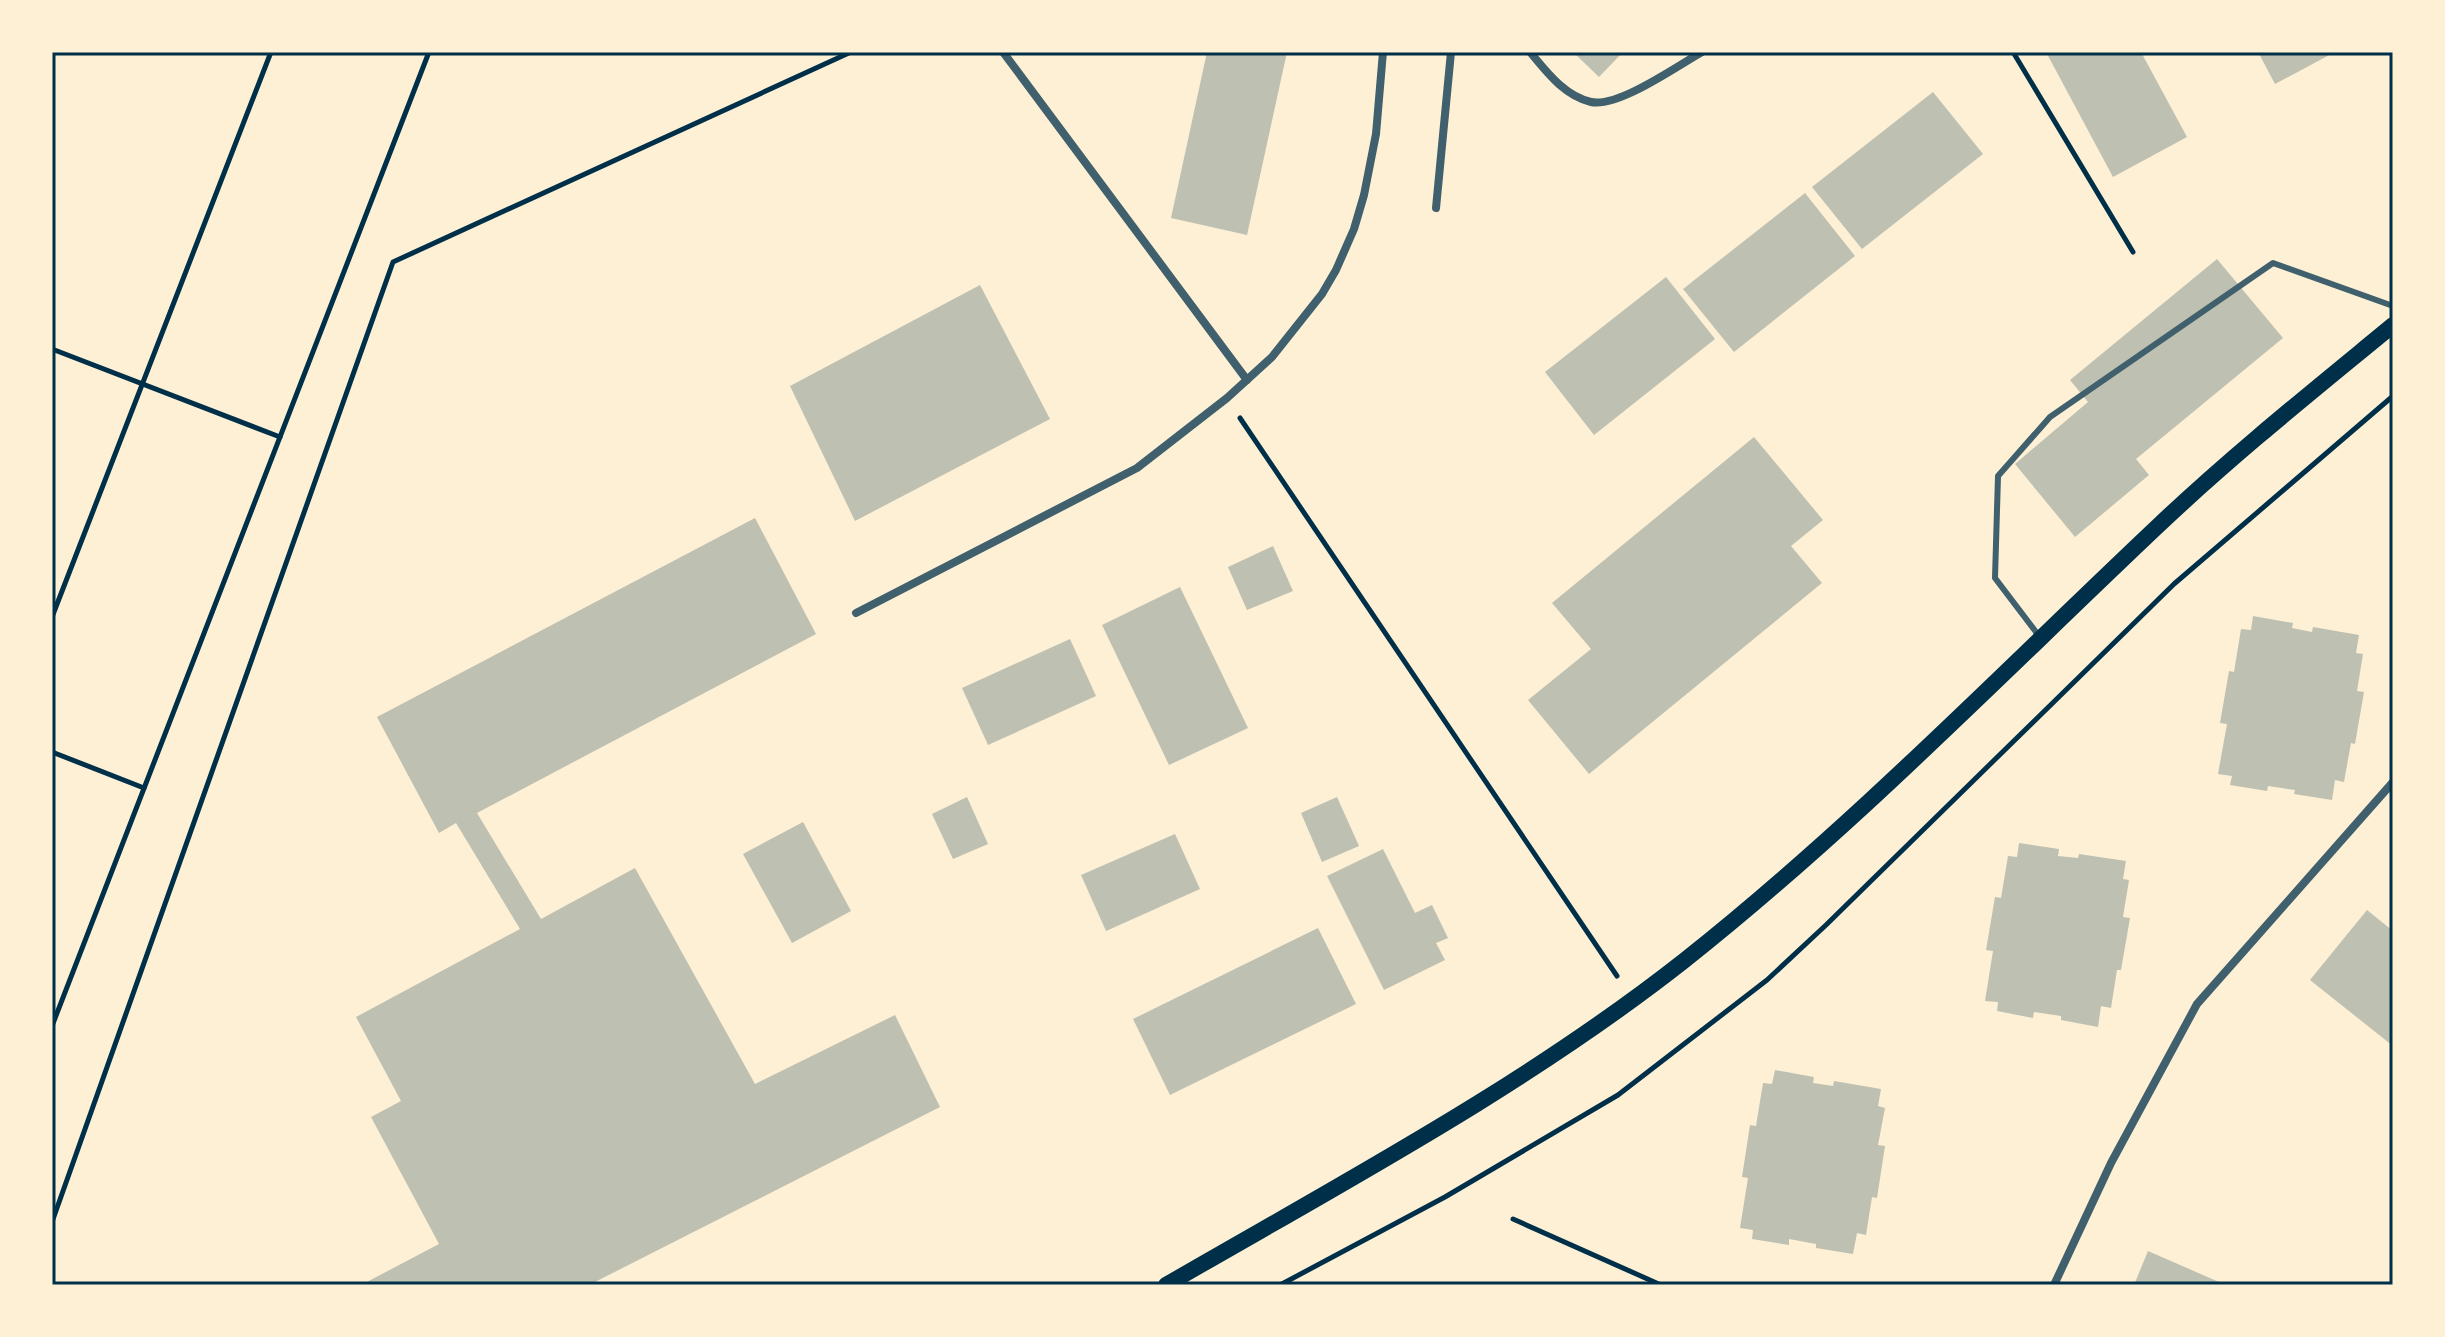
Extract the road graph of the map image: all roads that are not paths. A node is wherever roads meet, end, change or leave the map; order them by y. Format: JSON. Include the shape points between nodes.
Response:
{"nodes":[{"id":1,"x":1003,"y":52,"type":"edge"},
{"id":2,"x":1383,"y":52,"type":"edge"},
{"id":3,"x":1451,"y":52,"type":"edge"},
{"id":4,"x":1530,"y":52,"type":"edge"},
{"id":5,"x":1702,"y":52,"type":"edge"},
{"id":6,"x":1436,"y":208,"type":"dead end"},
{"id":7,"x":2393,"y":306,"type":"edge"},
{"id":8,"x":2393,"y":325,"type":"edge"},
{"id":9,"x":1247,"y":380,"type":"junction"},
{"id":10,"x":856,"y":613,"type":"dead end"},
{"id":11,"x":2042,"y":639,"type":"junction"},
{"id":12,"x":2393,"y":782,"type":"edge"},
{"id":13,"x":1166,"y":1285,"type":"edge"},
{"id":14,"x":2054,"y":1285,"type":"edge"}],
"edges":[{"from":1,"to":9,"type":"street"},
{"from":2,"to":9,"type":"street","via":[[1376,134],[1354,229],[1322,294]]},
{"from":3,"to":6,"type":"street"},
{"from":4,"to":5,"type":"street","via":[[1554,81],[1592,103],[1614,101]]},
{"from":7,"to":11,"type":"lane","via":[[2273,263],[2050,417],[1998,476],[1995,578]]},
{"from":8,"to":11,"type":"main road","via":[[2162,522]]},
{"from":9,"to":10,"type":"street","via":[[1137,468]]},
{"from":11,"to":13,"type":"main road","via":[[1879,795],[1642,992],[1462,1111]]},
{"from":12,"to":14,"type":"street","via":[[2197,1004],[2111,1163]]}]}
